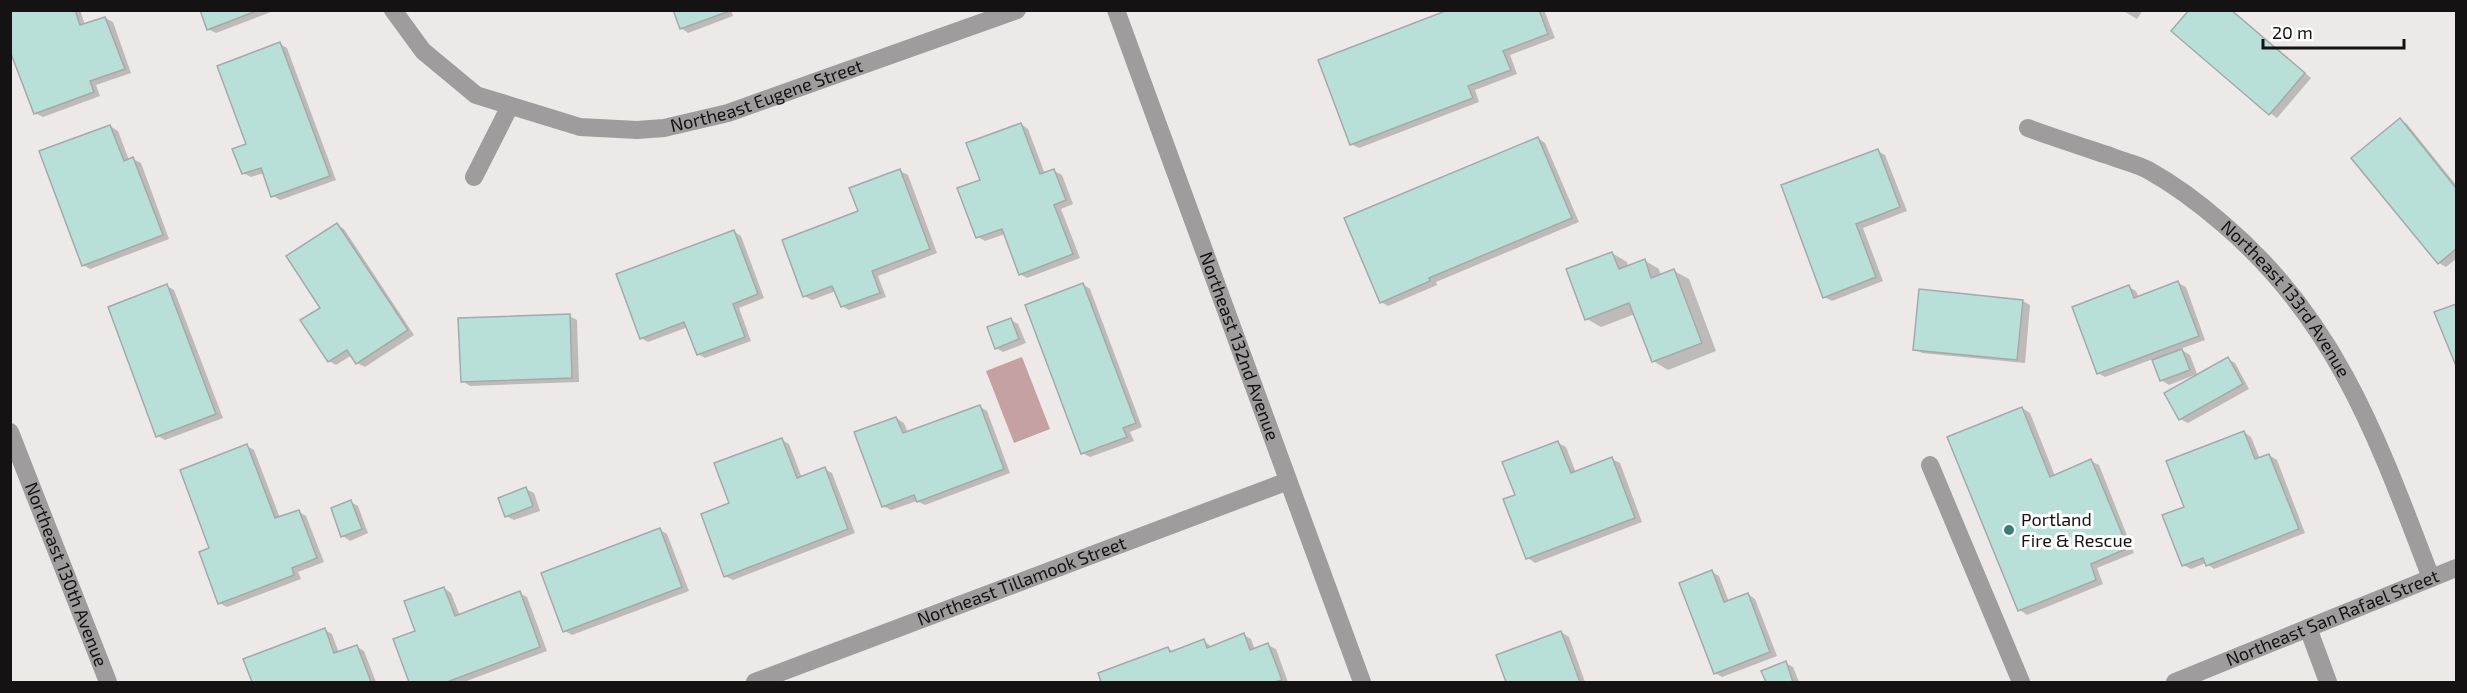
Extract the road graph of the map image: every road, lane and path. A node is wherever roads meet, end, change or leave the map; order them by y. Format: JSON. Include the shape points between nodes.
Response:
{"nodes":[{"id":1,"x":393,"y":10,"type":"edge"},
{"id":2,"x":1017,"y":10,"type":"edge"},
{"id":3,"x":1116,"y":10,"type":"edge"},
{"id":4,"x":510,"y":106,"type":"junction"},
{"id":5,"x":2028,"y":128,"type":"dead end"},
{"id":6,"x":474,"y":177,"type":"dead end"},
{"id":7,"x":10,"y":432,"type":"edge"},
{"id":8,"x":1930,"y":465,"type":"dead end"},
{"id":9,"x":1287,"y":481,"type":"junction"},
{"id":10,"x":2457,"y":568,"type":"edge"},
{"id":11,"x":2431,"y":578,"type":"junction"},
{"id":12,"x":2308,"y":628,"type":"junction"},
{"id":13,"x":108,"y":682,"type":"edge"},
{"id":14,"x":755,"y":682,"type":"edge"},
{"id":15,"x":1362,"y":682,"type":"edge"},
{"id":16,"x":2021,"y":682,"type":"edge"},
{"id":17,"x":2175,"y":682,"type":"edge"},
{"id":18,"x":2328,"y":682,"type":"edge"}],
"edges":[{"from":1,"to":4,"type":"street","name":"Northeast Eugene Street","via":[[423,51],[476,95]]},
{"from":2,"to":4,"type":"street","name":"Northeast Eugene Street","via":[[728,113],[664,128],[580,126]]},
{"from":3,"to":9,"type":"street","name":"Northeast 132nd Avenue"},
{"from":4,"to":6,"type":"street"},
{"from":5,"to":11,"type":"street","name":"Northeast 133rd Avenue","via":[[2147,169],[2193,198],[2245,242],[2279,279],[2311,318],[2343,372],[2381,448]]},
{"from":7,"to":13,"type":"street","name":"Northeast 130th Avenue"},
{"from":8,"to":16,"type":"street"},
{"from":9,"to":14,"type":"street","name":"Northeast Tillamook Street"},
{"from":9,"to":15,"type":"street","name":"Northeast 132nd Avenue"},
{"from":10,"to":11,"type":"street","name":"Northeast San Rafael Street"},
{"from":11,"to":12,"type":"street","name":"Northeast San Rafael Street"},
{"from":12,"to":17,"type":"street","name":"Northeast San Rafael Street"},
{"from":12,"to":18,"type":"street"}]}
